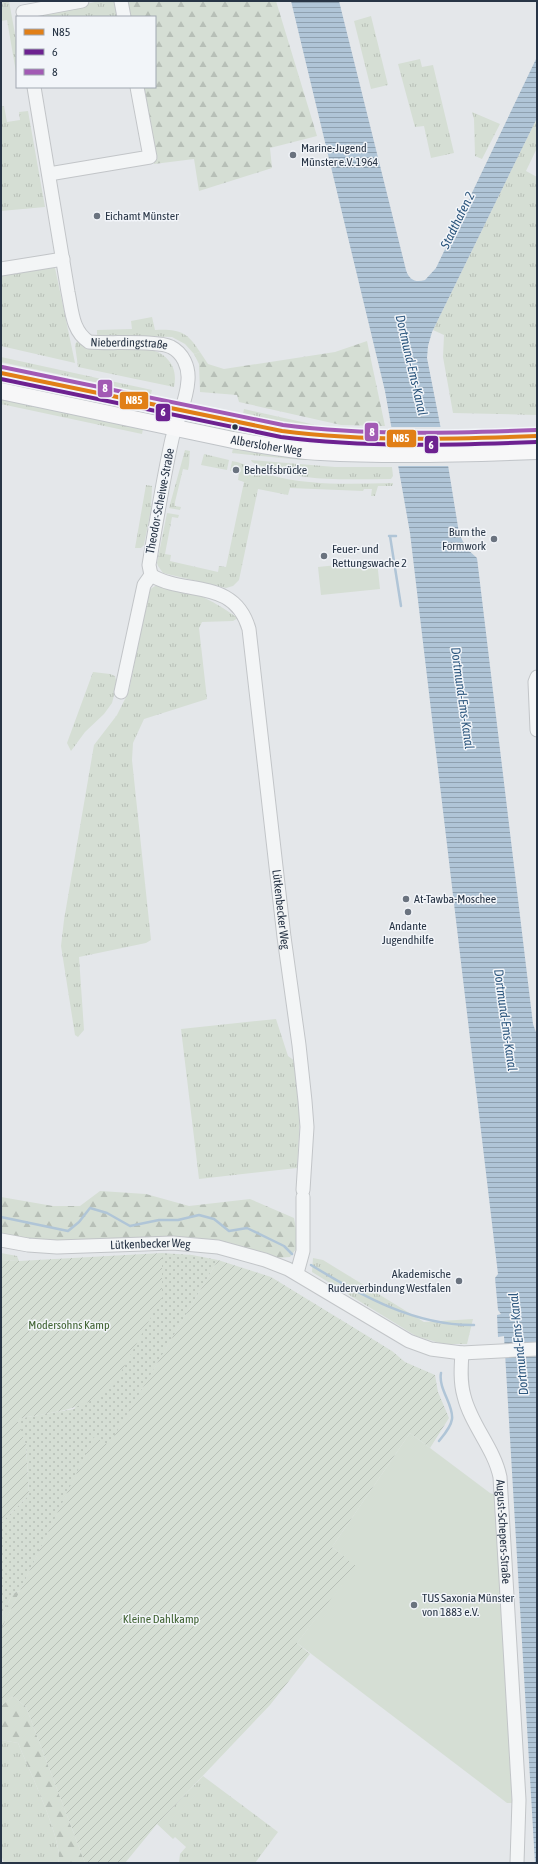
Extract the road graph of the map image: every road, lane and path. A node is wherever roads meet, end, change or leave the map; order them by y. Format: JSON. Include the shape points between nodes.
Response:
{"nodes":[{"id":1,"x":82,"y":1,"type":"edge"},
{"id":2,"x":121,"y":1,"type":"edge"},
{"id":3,"x":24,"y":10,"type":"edge"},
{"id":4,"x":124,"y":16,"type":"edge"},
{"id":5,"x":34,"y":88,"type":"edge"},
{"id":6,"x":137,"y":88,"type":"edge"},
{"id":7,"x":49,"y":174,"type":"junction"},
{"id":8,"x":63,"y":259,"type":"junction"},
{"id":9,"x":1,"y":269,"type":"edge"},
{"id":10,"x":1,"y":373,"type":"edge"},
{"id":11,"x":1,"y":391,"type":"edge"},
{"id":12,"x":182,"y":409,"type":"junction"},
{"id":13,"x":175,"y":427,"type":"junction"},
{"id":14,"x":537,"y":436,"type":"edge"},
{"id":15,"x":378,"y":446,"type":"junction"},
{"id":16,"x":454,"y":446,"type":"junction"},
{"id":17,"x":537,"y":451,"type":"edge"},
{"id":18,"x":151,"y":575,"type":"junction"},
{"id":19,"x":537,"y":677,"type":"edge"},
{"id":20,"x":121,"y":692,"type":"dead end"},
{"id":21,"x":537,"y":730,"type":"edge"},
{"id":22,"x":1,"y":1240,"type":"edge"},
{"id":23,"x":297,"y":1274,"type":"junction"},
{"id":24,"x":537,"y":1349,"type":"edge"},
{"id":25,"x":462,"y":1353,"type":"junction"},
{"id":26,"x":517,"y":1863,"type":"edge"}],
"edges":[{"from":1,"to":3,"type":"street"},
{"from":2,"to":4,"type":"street"},
{"from":5,"to":7,"type":"street","name":"Nieberdingstraße"},
{"from":6,"to":7,"type":"street","via":[[150,156]]},
{"from":7,"to":8,"type":"street","name":"Nieberdingstraße"},
{"from":8,"to":9,"type":"street"},
{"from":8,"to":12,"type":"street","name":"Nieberdingstraße","via":[[74,322],[83,338],[89,342],[164,345],[177,352],[186,365],[188,374]]},
{"from":10,"to":12,"type":"main road","name":"Albersloher Weg"},
{"from":11,"to":13,"type":"main road","name":"Albersloher Weg"},
{"from":12,"to":13,"type":"street","name":"Nieberdingstraße"},
{"from":12,"to":15,"type":"main road","name":"Albersloher Weg","via":[[282,431]]},
{"from":13,"to":15,"type":"main road","name":"Albersloher Weg","via":[[271,447],[319,452]]},
{"from":13,"to":18,"type":"street","name":"Theodor-Scheiwe-Straße","via":[[148,565]]},
{"from":14,"to":16,"type":"main road","name":"Albersloher Weg"},
{"from":15,"to":16,"type":"main road","name":"Albersloher Weg"},
{"from":16,"to":17,"type":"main road","name":"Albersloher Weg"},
{"from":18,"to":20,"type":"street","name":"Theodor-Scheiwe-Straße","via":[[144,585]]},
{"from":18,"to":23,"type":"street","name":"Lütkenbecker Weg","via":[[162,580],[215,591],[234,604],[249,629],[283,930],[300,1045],[307,1127],[303,1251]]},
{"from":19,"to":21,"type":"street"},
{"from":22,"to":23,"type":"street","name":"Lütkenbecker Weg","via":[[57,1247],[198,1244],[237,1251]]},
{"from":23,"to":25,"type":"street","name":"Lütkenbecker Weg","via":[[409,1341],[431,1349]]},
{"from":24,"to":25,"type":"street","name":"Lütkenbecker Weg"},
{"from":25,"to":26,"type":"street","name":"August-Schepers-Straße","via":[[461,1383],[464,1397],[496,1460],[500,1477],[519,1800]]}]}
